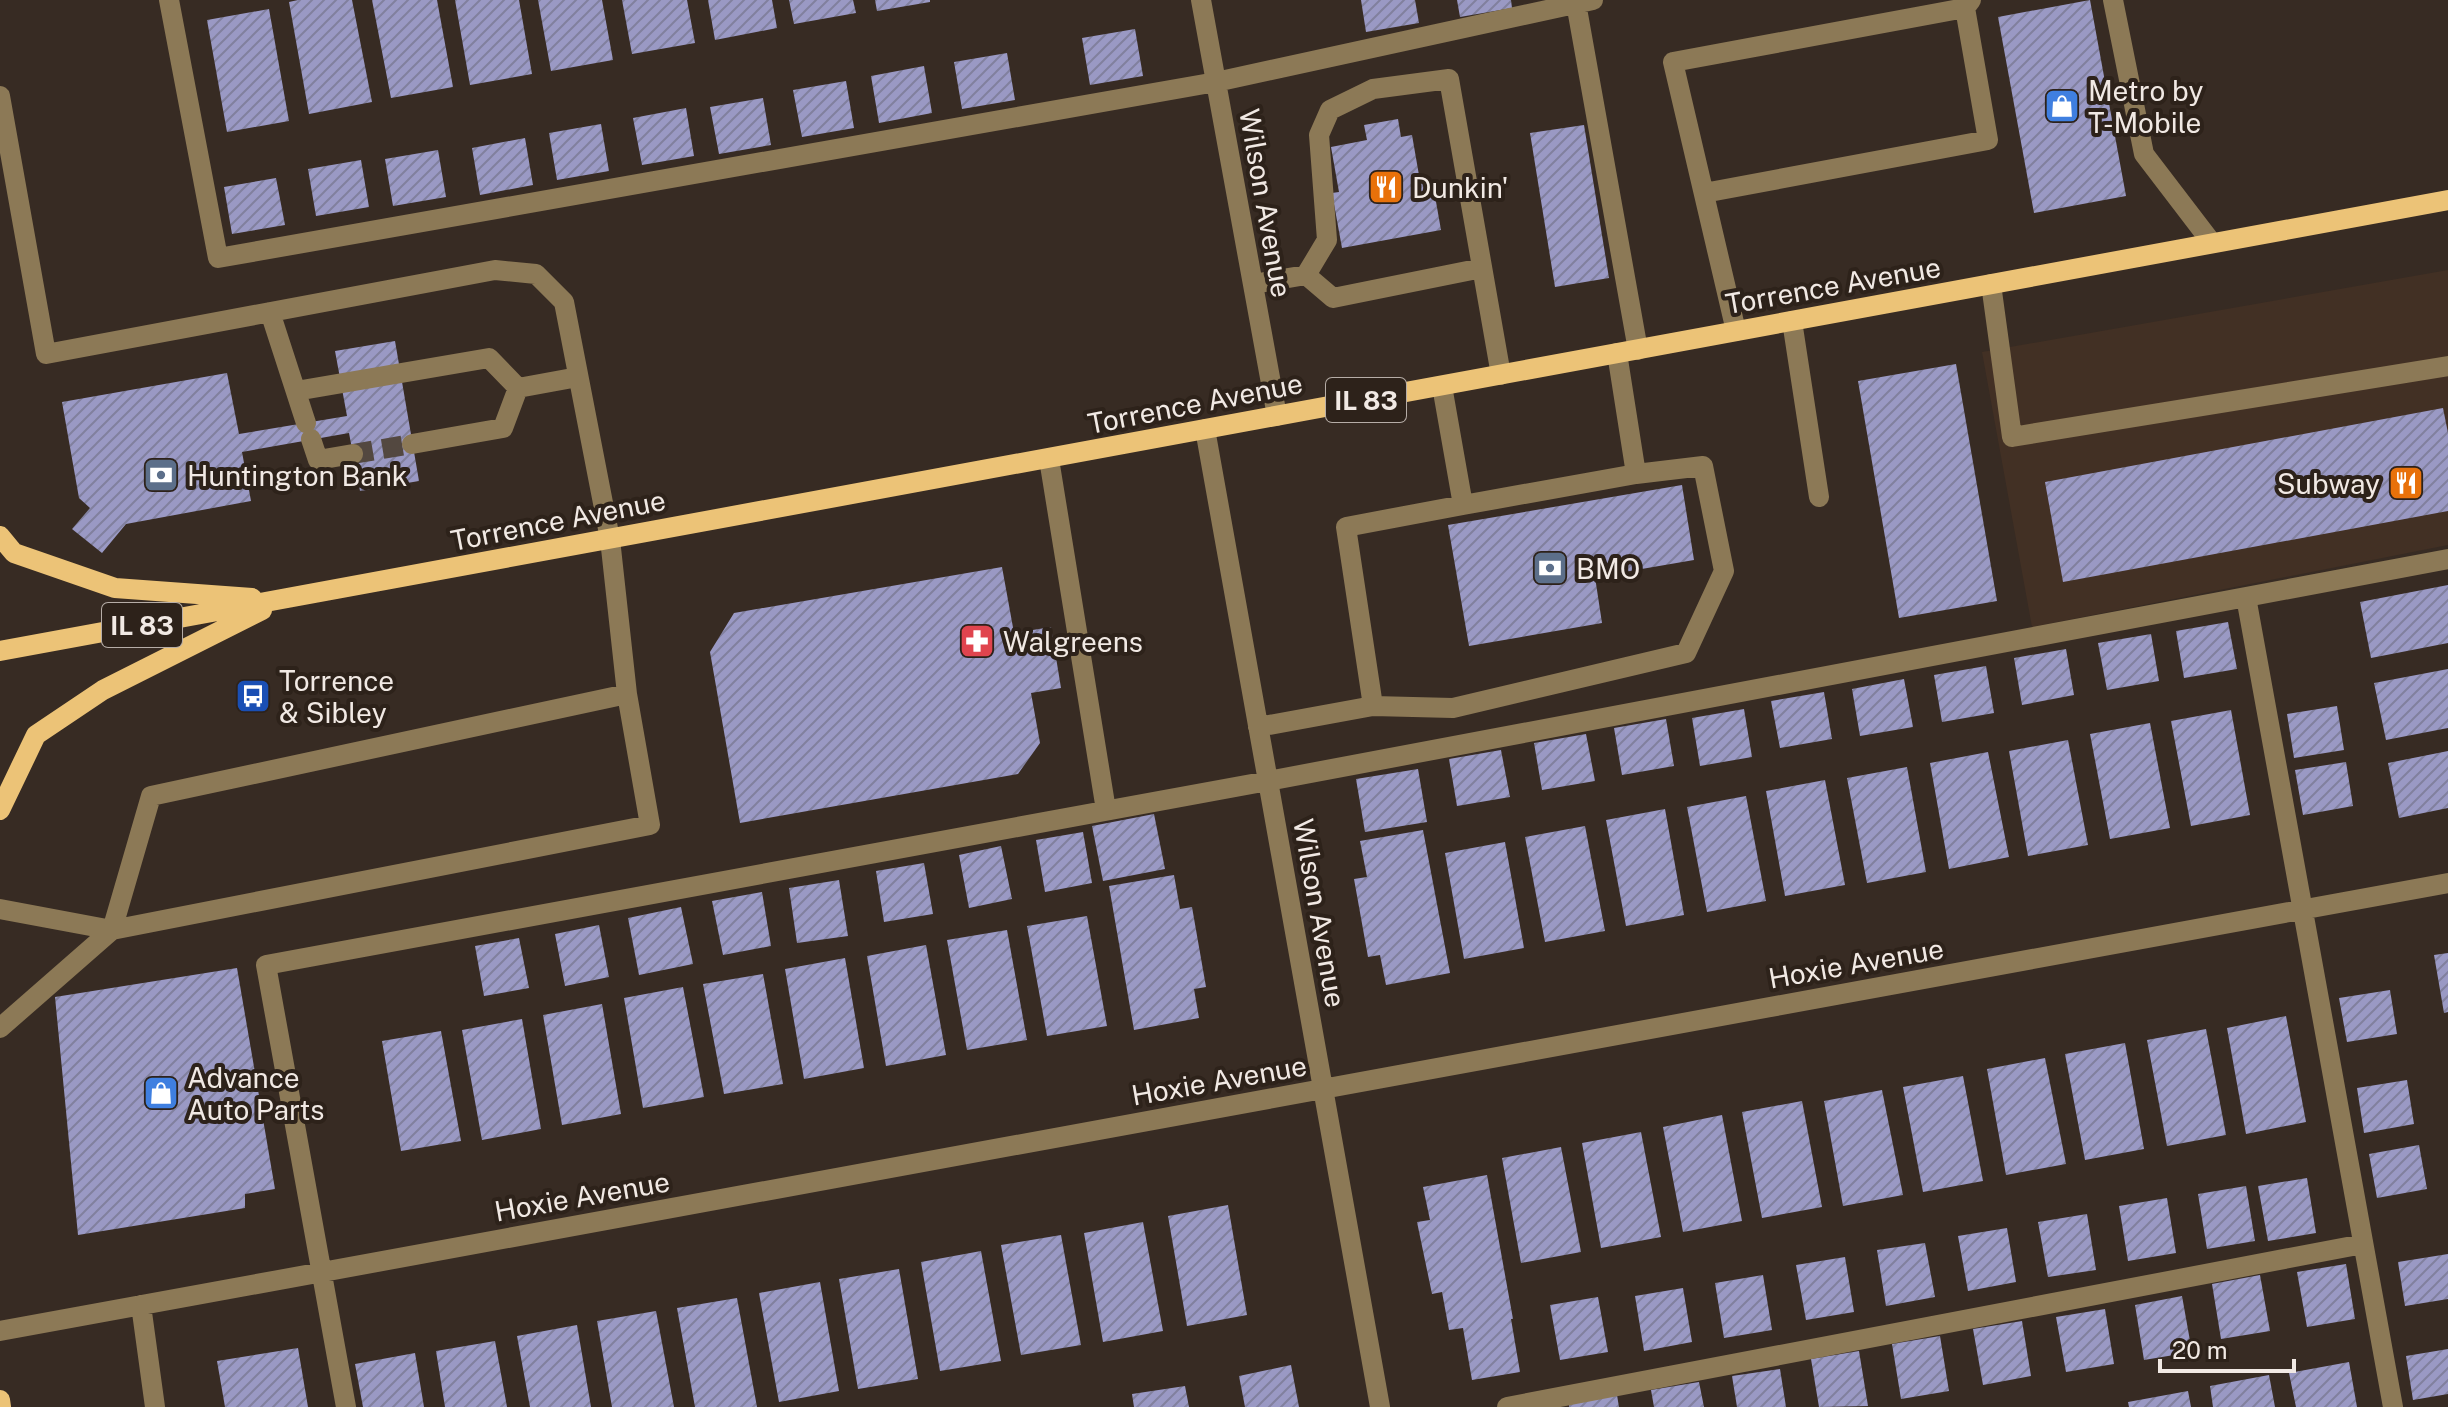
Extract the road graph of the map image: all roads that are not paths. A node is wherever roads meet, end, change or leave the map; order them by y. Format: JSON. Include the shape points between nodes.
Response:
{"nodes":[{"id":1,"x":169,"y":0,"type":"edge"},
{"id":2,"x":1201,"y":0,"type":"edge"},
{"id":3,"x":2113,"y":0,"type":"edge"},
{"id":4,"x":1585,"y":2,"type":"edge"},
{"id":5,"x":1968,"y":4,"type":"edge"},
{"id":6,"x":1216,"y":82,"type":"junction"},
{"id":7,"x":0,"y":96,"type":"edge"},
{"id":8,"x":1704,"y":193,"type":"junction"},
{"id":9,"x":2448,"y":200,"type":"edge"},
{"id":10,"x":2212,"y":243,"type":"junction"},
{"id":11,"x":1482,"y":268,"type":"junction"},
{"id":12,"x":1306,"y":275,"type":"junction"},
{"id":13,"x":1253,"y":284,"type":"junction"},
{"id":14,"x":1991,"y":284,"type":"junction"},
{"id":15,"x":270,"y":312,"type":"junction"},
{"id":16,"x":1792,"y":321,"type":"junction"},
{"id":17,"x":1736,"y":331,"type":"junction"},
{"id":18,"x":1638,"y":350,"type":"junction"},
{"id":19,"x":1617,"y":353,"type":"junction"},
{"id":20,"x":2448,"y":366,"type":"edge"},
{"id":21,"x":1501,"y":375,"type":"junction"},
{"id":22,"x":578,"y":377,"type":"junction"},
{"id":23,"x":1442,"y":386,"type":"junction"},
{"id":24,"x":518,"y":388,"type":"junction"},
{"id":25,"x":296,"y":391,"type":"junction"},
{"id":26,"x":1277,"y":416,"type":"junction"},
{"id":27,"x":1205,"y":429,"type":"junction"},
{"id":28,"x":412,"y":444,"type":"tunnel mouth"},
{"id":29,"x":353,"y":454,"type":"tunnel mouth"},
{"id":30,"x":1049,"y":459,"type":"junction"},
{"id":31,"x":1636,"y":474,"type":"junction"},
{"id":32,"x":1819,"y":497,"type":"dead end"},
{"id":33,"x":1463,"y":505,"type":"junction"},
{"id":34,"x":0,"y":536,"type":"edge"},
{"id":35,"x":610,"y":539,"type":"junction"},
{"id":36,"x":2448,"y":559,"type":"edge"},
{"id":37,"x":2246,"y":597,"type":"junction"},
{"id":38,"x":284,"y":600,"type":"junction"},
{"id":39,"x":0,"y":651,"type":"edge"},
{"id":40,"x":627,"y":694,"type":"junction"},
{"id":41,"x":1373,"y":706,"type":"junction"},
{"id":42,"x":1258,"y":727,"type":"junction"},
{"id":43,"x":1268,"y":781,"type":"junction"},
{"id":44,"x":0,"y":810,"type":"edge"},
{"id":45,"x":1106,"y":810,"type":"junction"},
{"id":46,"x":2448,"y":883,"type":"edge"},
{"id":47,"x":0,"y":909,"type":"edge"},
{"id":48,"x":2303,"y":909,"type":"junction"},
{"id":49,"x":112,"y":930,"type":"junction"},
{"id":50,"x":0,"y":1028,"type":"edge"},
{"id":51,"x":1323,"y":1089,"type":"junction"},
{"id":52,"x":2363,"y":1244,"type":"junction"},
{"id":53,"x":322,"y":1272,"type":"junction"},
{"id":54,"x":141,"y":1305,"type":"junction"},
{"id":55,"x":0,"y":1331,"type":"edge"},
{"id":56,"x":0,"y":1400,"type":"edge"},
{"id":57,"x":1,"y":1407,"type":"edge"},
{"id":58,"x":155,"y":1407,"type":"edge"},
{"id":59,"x":346,"y":1407,"type":"edge"},
{"id":60,"x":1380,"y":1407,"type":"edge"},
{"id":61,"x":1507,"y":1407,"type":"edge"},
{"id":62,"x":2393,"y":1407,"type":"edge"}],
"edges":[{"from":1,"to":6,"type":"street","via":[[218,258]]},
{"from":2,"to":6,"type":"street","name":"Wilson Avenue"},
{"from":3,"to":10,"type":"street","via":[[2144,154]]},
{"from":4,"to":6,"type":"street"},
{"from":4,"to":18,"type":"street"},
{"from":5,"to":8,"type":"street","via":[[1988,140]]},
{"from":5,"to":8,"type":"street","via":[[1673,62]]},
{"from":6,"to":13,"type":"street","name":"Wilson Avenue"},
{"from":7,"to":15,"type":"street","via":[[46,354]]},
{"from":8,"to":17,"type":"street"},
{"from":9,"to":10,"type":"main road","name":"Torrence Avenue","number":"IL 83"},
{"from":10,"to":14,"type":"main road","name":"Torrence Avenue","number":"IL 83"},
{"from":11,"to":12,"type":"street","via":[[1333,298]]},
{"from":11,"to":12,"type":"street","via":[[1449,79],[1373,89],[1330,110],[1319,135],[1327,240]]},
{"from":11,"to":21,"type":"street"},
{"from":12,"to":13,"type":"street"},
{"from":13,"to":26,"type":"street","name":"Wilson Avenue"},
{"from":14,"to":16,"type":"main road","name":"Torrence Avenue","number":"IL 83"},
{"from":14,"to":20,"type":"street","via":[[2012,437]]},
{"from":15,"to":22,"type":"street","via":[[495,270],[536,274],[564,302]]},
{"from":15,"to":25,"type":"street"},
{"from":16,"to":17,"type":"main road","name":"Torrence Avenue","number":"IL 83"},
{"from":16,"to":32,"type":"street"},
{"from":17,"to":18,"type":"main road","name":"Torrence Avenue","number":"IL 83"},
{"from":18,"to":19,"type":"main road","name":"Torrence Avenue","number":"IL 83"},
{"from":19,"to":21,"type":"main road","name":"Torrence Avenue","number":"IL 83"},
{"from":19,"to":31,"type":"street"},
{"from":21,"to":23,"type":"main road","name":"Torrence Avenue","number":"IL 83"},
{"from":22,"to":24,"type":"street"},
{"from":22,"to":35,"type":"street"},
{"from":23,"to":26,"type":"main road","name":"Torrence Avenue","number":"IL 83"},
{"from":23,"to":33,"type":"street"},
{"from":24,"to":25,"type":"street","via":[[489,358]]},
{"from":24,"to":28,"type":"street","via":[[503,428]]},
{"from":25,"to":29,"type":"street","via":[[318,460]]},
{"from":26,"to":27,"type":"main road","name":"Torrence Avenue","number":"IL 83"},
{"from":27,"to":30,"type":"main road","name":"Torrence Avenue","number":"IL 83"},
{"from":27,"to":42,"type":"street","name":"Wilson Avenue"},
{"from":30,"to":35,"type":"main road","name":"Torrence Avenue","number":"IL 83"},
{"from":30,"to":45,"type":"street"},
{"from":31,"to":33,"type":"street"},
{"from":31,"to":41,"type":"street","via":[[1703,466],[1724,571],[1686,653],[1453,708]]},
{"from":33,"to":41,"type":"street","via":[[1346,527]]},
{"from":34,"to":38,"type":"main road","via":[[14,553],[115,588]]},
{"from":35,"to":38,"type":"main road","name":"Torrence Avenue","number":"IL 83"},
{"from":35,"to":40,"type":"street"},
{"from":36,"to":37,"type":"street"},
{"from":37,"to":43,"type":"street"},
{"from":37,"to":48,"type":"street"},
{"from":38,"to":39,"type":"main road","name":"Torrence Avenue","number":"IL 83"},
{"from":38,"to":44,"type":"main road","via":[[103,690],[36,735]]},
{"from":40,"to":49,"type":"street","via":[[151,796]]},
{"from":40,"to":49,"type":"street","via":[[650,825]]},
{"from":41,"to":42,"type":"street"},
{"from":42,"to":43,"type":"street","name":"Wilson Avenue"},
{"from":43,"to":45,"type":"street"},
{"from":43,"to":51,"type":"street","name":"Wilson Avenue"},
{"from":45,"to":53,"type":"street","via":[[266,965]]},
{"from":46,"to":48,"type":"street","name":"Hoxie Avenue"},
{"from":47,"to":49,"type":"street"},
{"from":48,"to":51,"type":"street","name":"Hoxie Avenue"},
{"from":48,"to":52,"type":"street"},
{"from":49,"to":50,"type":"street"},
{"from":51,"to":53,"type":"street","name":"Hoxie Avenue"},
{"from":51,"to":60,"type":"street","name":"Wilson Avenue"},
{"from":52,"to":61,"type":"street"},
{"from":52,"to":62,"type":"street"},
{"from":53,"to":54,"type":"street","name":"Hoxie Avenue"},
{"from":53,"to":59,"type":"street"},
{"from":54,"to":55,"type":"street","name":"Hoxie Avenue"},
{"from":54,"to":58,"type":"street"},
{"from":56,"to":57,"type":"main road"}]}
